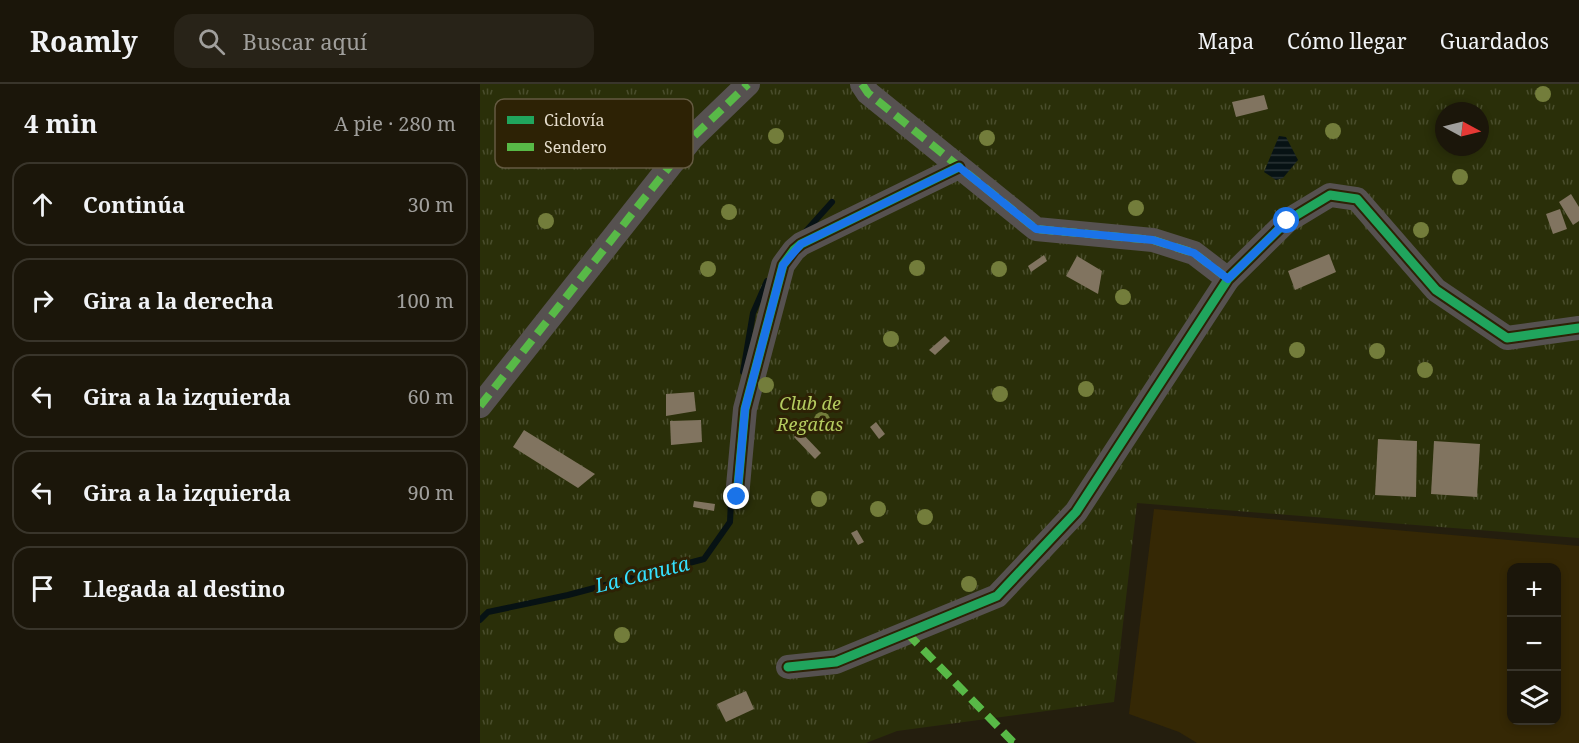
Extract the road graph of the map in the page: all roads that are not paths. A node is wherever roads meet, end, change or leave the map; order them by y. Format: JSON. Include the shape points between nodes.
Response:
{"nodes":[{"id":1,"x":748,"y":84,"type":"edge"},
{"id":2,"x":862,"y":84,"type":"edge"},
{"id":3,"x":693,"y":137,"type":"edge"},
{"id":4,"x":959,"y":167,"type":"junction"},
{"id":5,"x":668,"y":168,"type":"edge"},
{"id":6,"x":1228,"y":279,"type":"junction"},
{"id":7,"x":1579,"y":328,"type":"edge"},
{"id":8,"x":480,"y":405,"type":"edge"},
{"id":9,"x":737,"y":497,"type":"dead end"},
{"id":10,"x":788,"y":667,"type":"dead end"}],
"edges":[{"from":1,"to":3,"type":"street"},
{"from":2,"to":4,"type":"street"},
{"from":4,"to":6,"type":"street","via":[[1036,229],[1153,240],[1194,253]]},
{"from":4,"to":9,"type":"street","via":[[801,244],[783,265],[745,409]]},
{"from":5,"to":8,"type":"street"},
{"from":6,"to":7,"type":"street","via":[[1287,221],[1330,195],[1357,199],[1436,290],[1507,338]]},
{"from":6,"to":10,"type":"street","via":[[1076,512],[997,597],[836,662]]}]}
